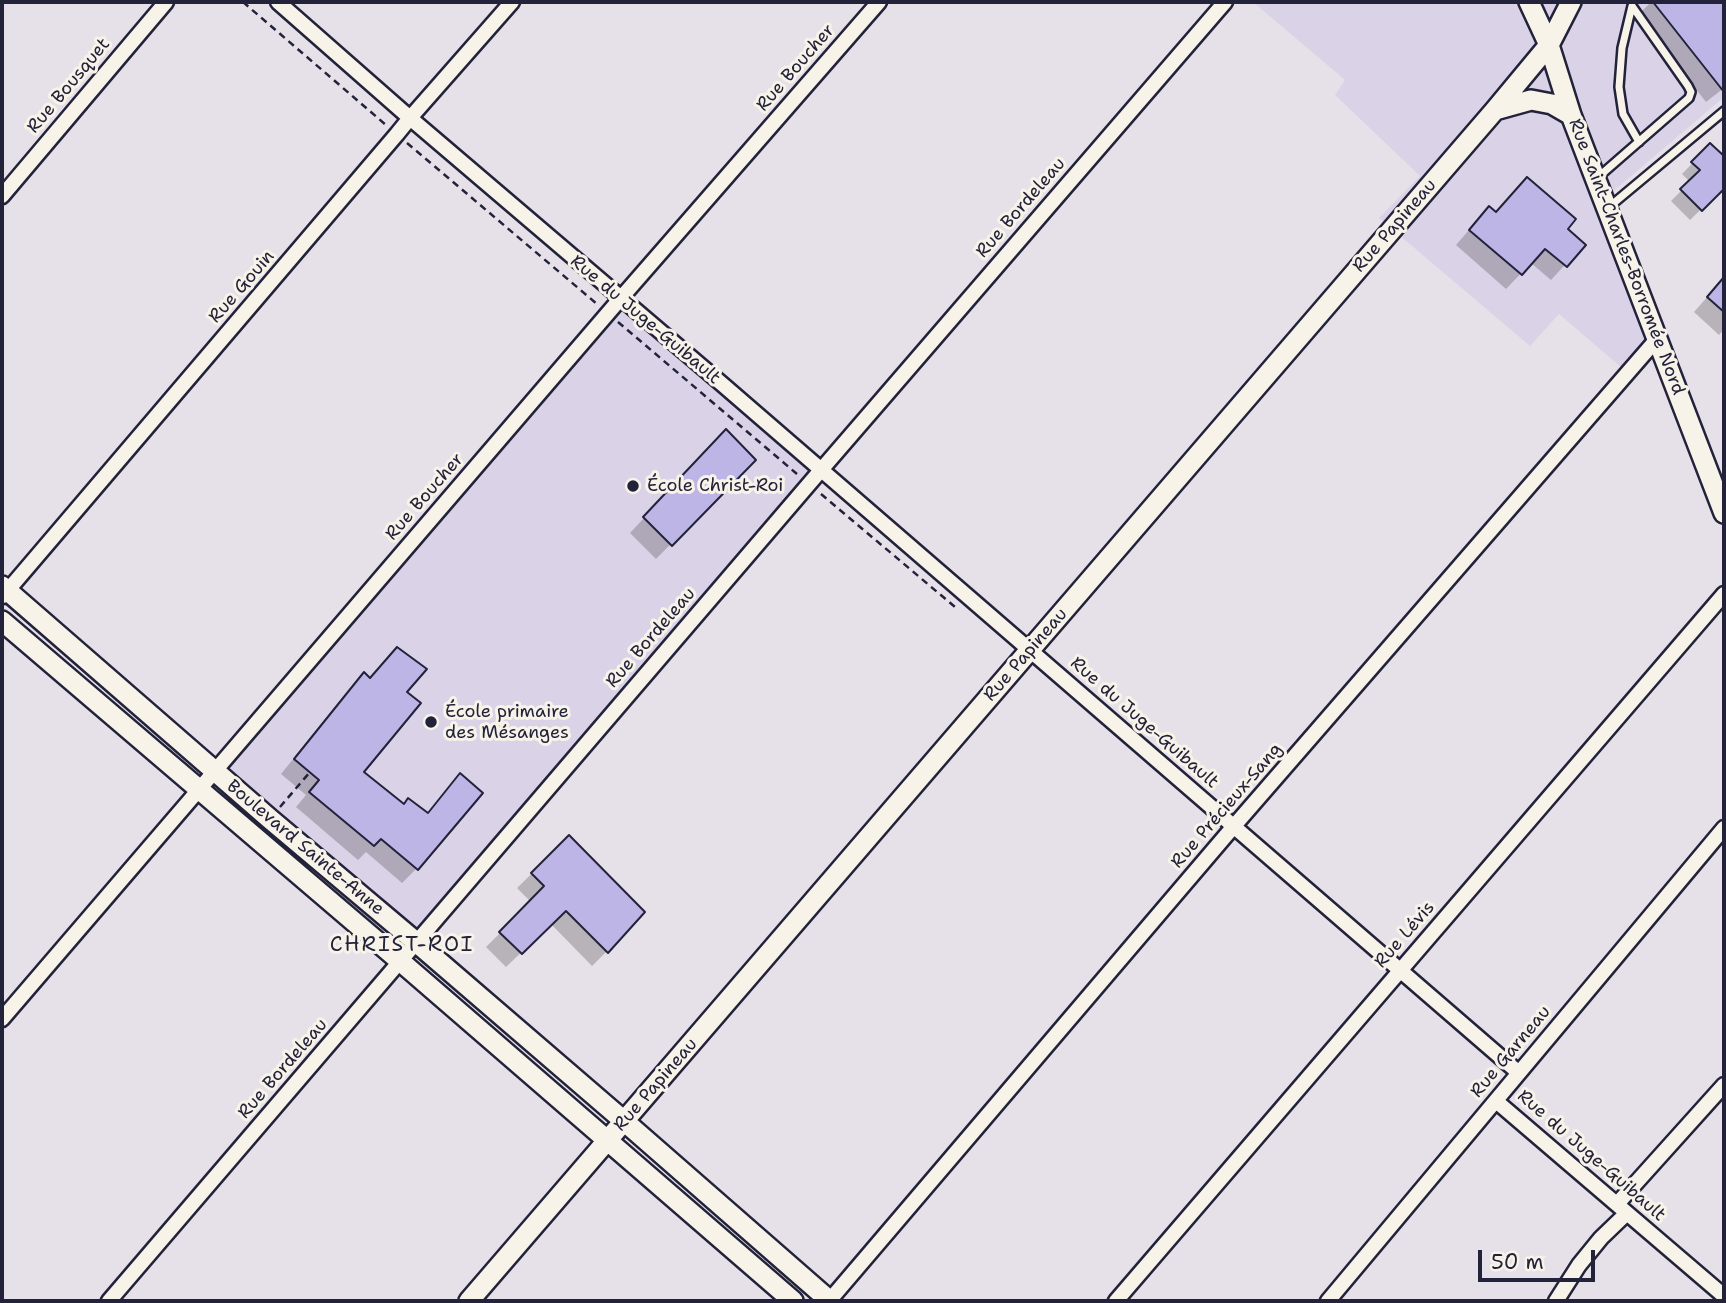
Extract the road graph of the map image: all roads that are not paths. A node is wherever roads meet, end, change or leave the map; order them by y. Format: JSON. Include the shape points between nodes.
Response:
{"nodes":[{"id":1,"x":166,"y":2,"type":"edge"},
{"id":2,"x":278,"y":2,"type":"edge"},
{"id":3,"x":512,"y":2,"type":"edge"},
{"id":4,"x":879,"y":2,"type":"edge"},
{"id":5,"x":1225,"y":2,"type":"edge"},
{"id":6,"x":1529,"y":2,"type":"edge"},
{"id":7,"x":1571,"y":2,"type":"edge"},
{"id":8,"x":1634,"y":4,"type":"edge"},
{"id":9,"x":1549,"y":46,"type":"junction"},
{"id":10,"x":1495,"y":110,"type":"junction"},
{"id":11,"x":1724,"y":111,"type":"edge"},
{"id":12,"x":1571,"y":115,"type":"junction"},
{"id":13,"x":410,"y":118,"type":"junction"},
{"id":14,"x":1639,"y":142,"type":"junction"},
{"id":15,"x":1595,"y":179,"type":"junction"},
{"id":16,"x":2,"y":196,"type":"edge"},
{"id":17,"x":1607,"y":209,"type":"junction"},
{"id":18,"x":621,"y":298,"type":"junction"},
{"id":19,"x":1657,"y":339,"type":"junction"},
{"id":20,"x":821,"y":470,"type":"junction"},
{"id":21,"x":1724,"y":513,"type":"edge"},
{"id":22,"x":4,"y":591,"type":"edge"},
{"id":23,"x":1724,"y":594,"type":"edge"},
{"id":24,"x":2,"y":621,"type":"edge"},
{"id":25,"x":1030,"y":650,"type":"junction"},
{"id":26,"x":215,"y":771,"type":"junction"},
{"id":27,"x":198,"y":790,"type":"junction"},
{"id":28,"x":1234,"y":826,"type":"junction"},
{"id":29,"x":1724,"y":828,"type":"edge"},
{"id":30,"x":416,"y":942,"type":"junction"},
{"id":31,"x":400,"y":961,"type":"junction"},
{"id":32,"x":1401,"y":970,"type":"junction"},
{"id":33,"x":2,"y":1018,"type":"edge"},
{"id":34,"x":1519,"y":1073,"type":"junction"},
{"id":35,"x":1724,"y":1085,"type":"edge"},
{"id":36,"x":1496,"y":1101,"type":"junction"},
{"id":37,"x":624,"y":1121,"type":"junction"},
{"id":38,"x":608,"y":1140,"type":"junction"},
{"id":39,"x":1622,"y":1208,"type":"junction"},
{"id":40,"x":1724,"y":1296,"type":"edge"},
{"id":41,"x":109,"y":1301,"type":"edge"},
{"id":42,"x":469,"y":1301,"type":"edge"},
{"id":43,"x":793,"y":1301,"type":"edge"},
{"id":44,"x":829,"y":1301,"type":"edge"},
{"id":45,"x":1115,"y":1301,"type":"edge"},
{"id":46,"x":1328,"y":1301,"type":"edge"},
{"id":47,"x":1556,"y":1301,"type":"edge"}],
"edges":[{"from":1,"to":16,"type":"street","name":"Rue Bousquet"},
{"from":2,"to":13,"type":"street","name":"Rue du Juge-Guibault"},
{"from":3,"to":13,"type":"street","name":"Rue Gouin"},
{"from":4,"to":18,"type":"street","name":"Rue Boucher"},
{"from":5,"to":20,"type":"street","name":"Rue Bordeleau"},
{"from":6,"to":9,"type":"street","name":"Rue Saint-Charles-Borromée Nord"},
{"from":7,"to":9,"type":"street","name":"Rue Papineau"},
{"from":8,"to":14,"type":"lane","via":[[1622,48],[1619,87],[1623,114]]},
{"from":8,"to":14,"type":"lane","via":[[1691,92]]},
{"from":9,"to":10,"type":"street","name":"Rue Papineau"},
{"from":9,"to":12,"type":"street","name":"Rue Saint-Charles-Borromée Nord"},
{"from":10,"to":12,"type":"street","via":[[1531,100],[1552,104]]},
{"from":10,"to":25,"type":"street","name":"Rue Papineau"},
{"from":11,"to":17,"type":"lane"},
{"from":12,"to":15,"type":"street","name":"Rue Saint-Charles-Borromée Nord"},
{"from":13,"to":18,"type":"street","name":"Rue du Juge-Guibault"},
{"from":13,"to":22,"type":"street","name":"Rue Gouin"},
{"from":14,"to":15,"type":"lane"},
{"from":15,"to":17,"type":"street","name":"Rue Saint-Charles-Borromée Nord"},
{"from":17,"to":19,"type":"street","name":"Rue Saint-Charles-Borromée Nord"},
{"from":18,"to":20,"type":"street","name":"Rue du Juge-Guibault"},
{"from":18,"to":26,"type":"street","name":"Rue Boucher"},
{"from":19,"to":21,"type":"street","name":"Rue Saint-Charles-Borromée Nord"},
{"from":19,"to":28,"type":"street","name":"Rue Précieux-Sang"},
{"from":20,"to":25,"type":"street","name":"Rue du Juge-Guibault"},
{"from":20,"to":30,"type":"street","name":"Rue Bordeleau"},
{"from":22,"to":26,"type":"street","name":"Boulevard Sainte-Anne"},
{"from":23,"to":32,"type":"street","name":"Rue Lévis"},
{"from":24,"to":27,"type":"street","name":"Boulevard Sainte-Anne"},
{"from":25,"to":28,"type":"street","name":"Rue du Juge-Guibault"},
{"from":25,"to":37,"type":"street","name":"Rue Papineau"},
{"from":26,"to":27,"type":"street","name":"Rue Boucher"},
{"from":26,"to":30,"type":"street","name":"Boulevard Sainte-Anne"},
{"from":27,"to":31,"type":"street","name":"Boulevard Sainte-Anne"},
{"from":27,"to":33,"type":"street","name":"Rue Boucher"},
{"from":28,"to":32,"type":"street","name":"Rue du Juge-Guibault"},
{"from":28,"to":44,"type":"street","name":"Rue Précieux-Sang"},
{"from":29,"to":34,"type":"street","name":"Rue Garneau"},
{"from":30,"to":31,"type":"street","name":"Rue Bordeleau"},
{"from":30,"to":37,"type":"street","name":"Boulevard Sainte-Anne"},
{"from":31,"to":38,"type":"street","name":"Boulevard Sainte-Anne"},
{"from":31,"to":41,"type":"street","name":"Rue Bordeleau"},
{"from":32,"to":34,"type":"street","name":"Rue du Juge-Guibault"},
{"from":32,"to":45,"type":"street","name":"Rue Lévis"},
{"from":34,"to":36,"type":"street","name":"Rue Garneau"},
{"from":35,"to":39,"type":"street"},
{"from":36,"to":39,"type":"street","name":"Rue du Juge-Guibault"},
{"from":36,"to":46,"type":"street","name":"Rue Garneau"},
{"from":37,"to":38,"type":"street","name":"Rue Papineau"},
{"from":37,"to":44,"type":"street","name":"Boulevard Sainte-Anne"},
{"from":38,"to":42,"type":"street","name":"Rue Papineau"},
{"from":38,"to":43,"type":"street","name":"Boulevard Sainte-Anne"},
{"from":39,"to":40,"type":"street","name":"Rue du Juge-Guibault"},
{"from":39,"to":47,"type":"street"}]}
